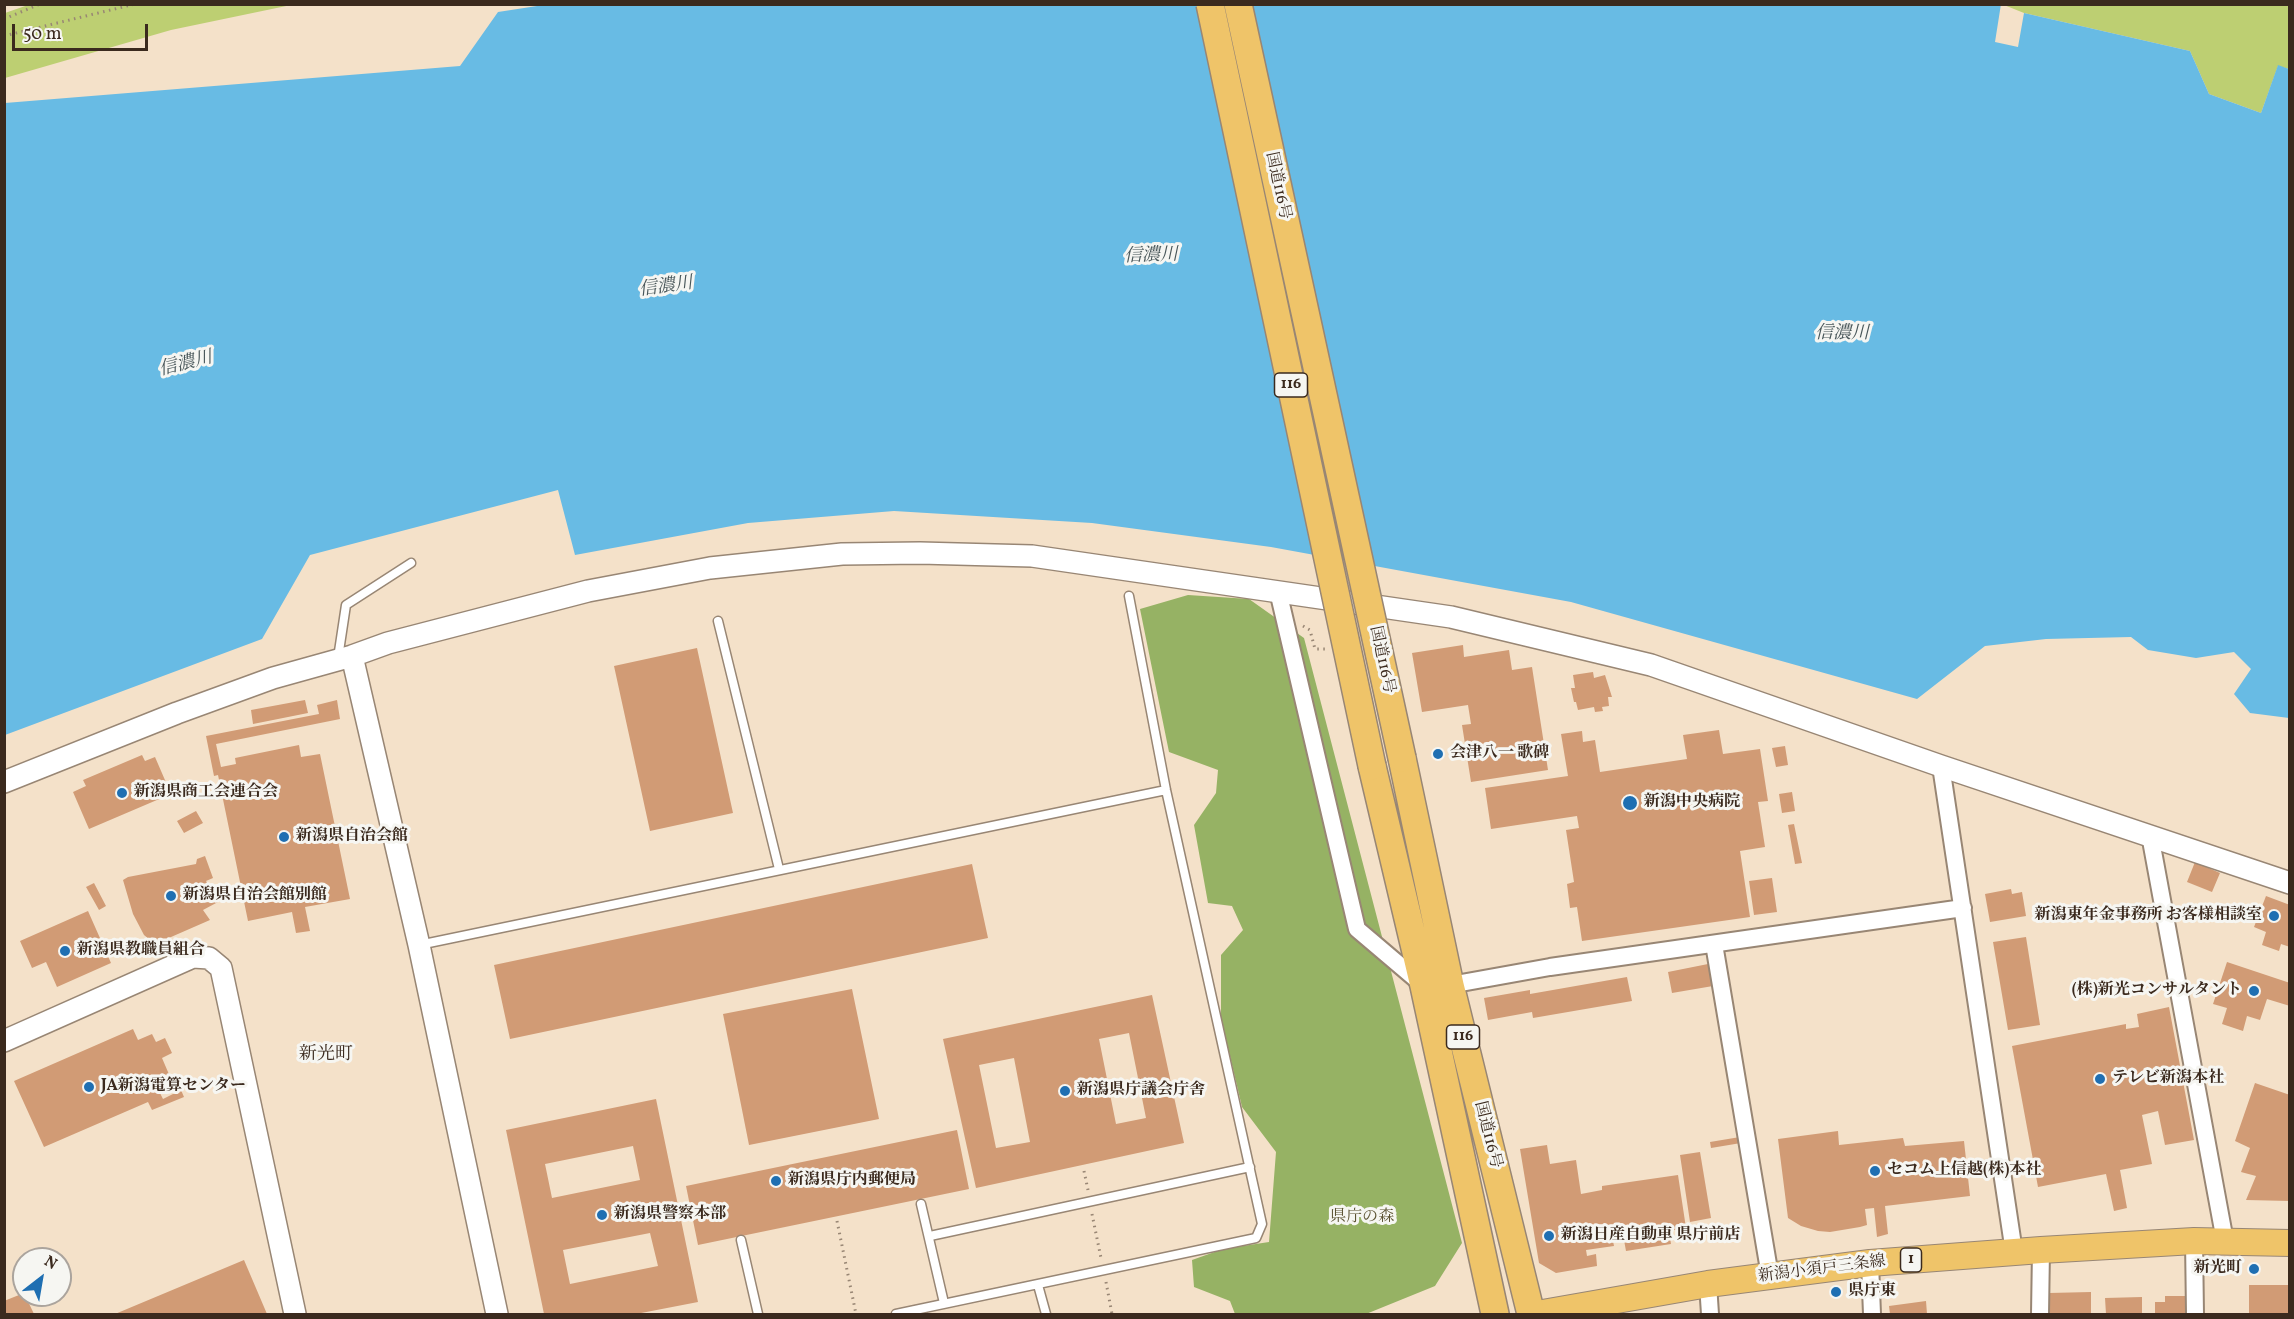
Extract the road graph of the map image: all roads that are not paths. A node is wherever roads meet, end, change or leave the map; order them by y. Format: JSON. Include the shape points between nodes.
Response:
{"nodes":[{"id":1,"x":1210,"y":4,"type":"edge"},
{"id":2,"x":1238,"y":4,"type":"edge"},
{"id":3,"x":411,"y":563,"type":"dead end"},
{"id":4,"x":1278,"y":591,"type":"junction"},
{"id":5,"x":1129,"y":596,"type":"dead end"},
{"id":6,"x":718,"y":621,"type":"dead end"},
{"id":7,"x":345,"y":658,"type":"junction"},
{"id":8,"x":1941,"y":766,"type":"junction"},
{"id":9,"x":4,"y":782,"type":"edge"},
{"id":10,"x":1166,"y":790,"type":"junction"},
{"id":11,"x":2150,"y":835,"type":"junction"},
{"id":12,"x":779,"y":869,"type":"junction"},
{"id":13,"x":2289,"y":883,"type":"edge"},
{"id":14,"x":1963,"y":908,"type":"junction"},
{"id":15,"x":1714,"y":944,"type":"junction"},
{"id":16,"x":419,"y":945,"type":"junction"},
{"id":17,"x":1437,"y":985,"type":"junction"},
{"id":18,"x":4,"y":1041,"type":"edge"},
{"id":19,"x":1250,"y":1167,"type":"junction"},
{"id":20,"x":921,"y":1204,"type":"dead end"},
{"id":21,"x":930,"y":1236,"type":"junction"},
{"id":22,"x":741,"y":1240,"type":"dead end"},
{"id":23,"x":2194,"y":1241,"type":"junction"},
{"id":24,"x":2225,"y":1241,"type":"junction"},
{"id":25,"x":2289,"y":1243,"type":"edge"},
{"id":26,"x":2040,"y":1250,"type":"junction"},
{"id":27,"x":2014,"y":1252,"type":"junction"},
{"id":28,"x":1870,"y":1263,"type":"junction"},
{"id":29,"x":1770,"y":1276,"type":"junction"},
{"id":30,"x":1708,"y":1284,"type":"junction"},
{"id":31,"x":1038,"y":1285,"type":"junction"},
{"id":32,"x":944,"y":1303,"type":"junction"},
{"id":33,"x":1489,"y":1313,"type":"edge"},
{"id":34,"x":295,"y":1314,"type":"edge"},
{"id":35,"x":497,"y":1314,"type":"edge"},
{"id":36,"x":758,"y":1314,"type":"edge"},
{"id":37,"x":896,"y":1314,"type":"edge"},
{"id":38,"x":1046,"y":1314,"type":"edge"},
{"id":39,"x":1524,"y":1314,"type":"edge"},
{"id":40,"x":1531,"y":1314,"type":"edge"},
{"id":41,"x":1537,"y":1314,"type":"edge"},
{"id":42,"x":1710,"y":1314,"type":"edge"},
{"id":43,"x":1872,"y":1314,"type":"edge"},
{"id":44,"x":2040,"y":1314,"type":"edge"},
{"id":45,"x":2195,"y":1314,"type":"edge"}],
"edges":[{"from":1,"to":17,"type":"highway","name":"国道116号","number":"116","bridge":true,"via":[[1372,766]]},
{"from":2,"to":17,"type":"highway","name":"国道116号","number":"116","bridge":true,"via":[[1402,758]]},
{"from":3,"to":7,"type":"lane","via":[[346,605]]},
{"from":4,"to":7,"type":"street","via":[[1032,556],[842,554],[710,568],[588,591],[388,642]]},
{"from":4,"to":8,"type":"street","via":[[1451,617],[1651,665]]},
{"from":4,"to":17,"type":"street","via":[[1357,929]]},
{"from":5,"to":10,"type":"lane"},
{"from":6,"to":12,"type":"lane"},
{"from":7,"to":9,"type":"street","via":[[273,678]]},
{"from":7,"to":16,"type":"street"},
{"from":8,"to":11,"type":"street"},
{"from":8,"to":14,"type":"street"},
{"from":10,"to":12,"type":"lane"},
{"from":10,"to":19,"type":"lane"},
{"from":11,"to":13,"type":"street"},
{"from":11,"to":24,"type":"street"},
{"from":12,"to":16,"type":"lane"},
{"from":14,"to":15,"type":"street"},
{"from":14,"to":27,"type":"street"},
{"from":15,"to":17,"type":"street"},
{"from":15,"to":29,"type":"street"},
{"from":16,"to":35,"type":"street"},
{"from":17,"to":33,"type":"highway","name":"国道116号","number":"116"},
{"from":17,"to":40,"type":"highway","name":"国道116号","number":"116"},
{"from":18,"to":34,"type":"street","via":[[193,957],[209,958],[221,968]]},
{"from":19,"to":21,"type":"lane"},
{"from":19,"to":31,"type":"lane","via":[[1262,1224],[1256,1238]]},
{"from":20,"to":21,"type":"lane"},
{"from":21,"to":32,"type":"lane"},
{"from":22,"to":36,"type":"lane"},
{"from":23,"to":24,"type":"main road","name":"新潟小須戸三条線","number":"1"},
{"from":23,"to":26,"type":"main road","name":"新潟小須戸三条線","number":"1"},
{"from":23,"to":45,"type":"street"},
{"from":24,"to":25,"type":"main road","name":"新潟小須戸三条線","number":"1"},
{"from":26,"to":27,"type":"main road","name":"新潟小須戸三条線","number":"1"},
{"from":26,"to":44,"type":"street"},
{"from":27,"to":28,"type":"main road","name":"新潟小須戸三条線","number":"1"},
{"from":28,"to":29,"type":"main road","name":"新潟小須戸三条線","number":"1"},
{"from":28,"to":43,"type":"street"},
{"from":29,"to":30,"type":"main road","name":"新潟小須戸三条線","number":"1"},
{"from":30,"to":41,"type":"main road","name":"新潟小須戸三条線","number":"1"},
{"from":30,"to":42,"type":"street"},
{"from":31,"to":32,"type":"lane"},
{"from":31,"to":38,"type":"lane"},
{"from":32,"to":37,"type":"lane"},
{"from":33,"to":39,"type":"highway","name":"国道116号","number":"116"}]}
